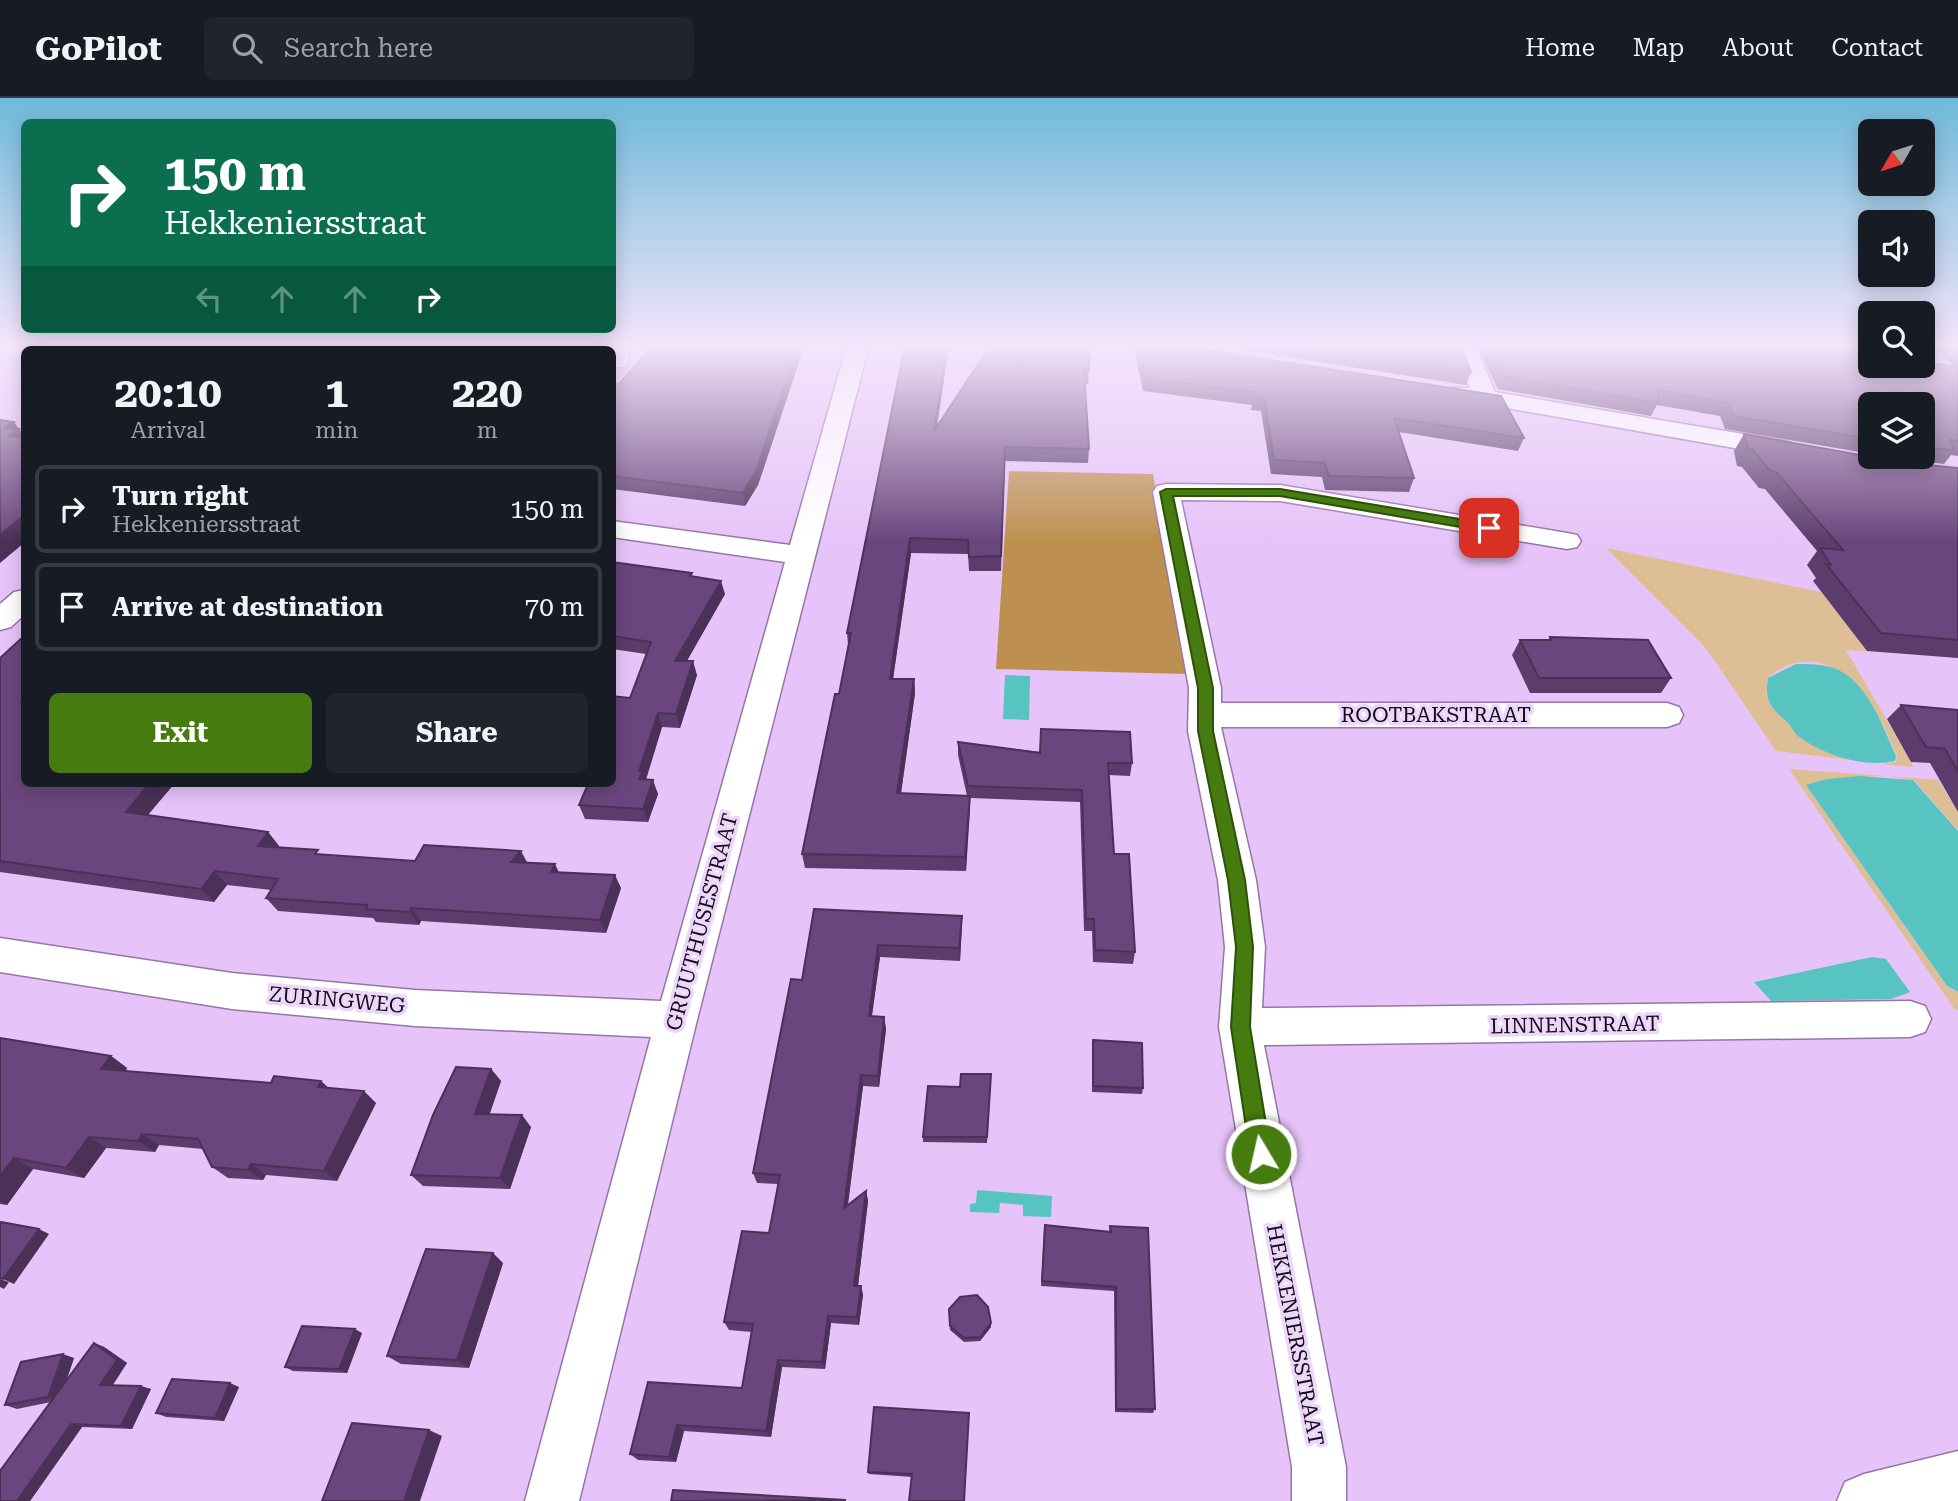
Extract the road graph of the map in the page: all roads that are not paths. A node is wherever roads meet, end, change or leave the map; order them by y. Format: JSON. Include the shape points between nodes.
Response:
{"nodes":[{"id":1,"x":840,"y":410,"type":"edge"},
{"id":2,"x":1559,"y":410,"type":"edge"},
{"id":3,"x":1814,"y":454,"type":"edge"},
{"id":4,"x":616,"y":530,"type":"edge"},
{"id":5,"x":1567,"y":541,"type":"dead end"},
{"id":6,"x":800,"y":555,"type":"junction"},
{"id":7,"x":21,"y":602,"type":"edge"},
{"id":8,"x":0,"y":620,"type":"edge"},
{"id":9,"x":1205,"y":715,"type":"junction"},
{"id":10,"x":1667,"y":715,"type":"dead end"},
{"id":11,"x":0,"y":955,"type":"edge"},
{"id":12,"x":1910,"y":1019,"type":"dead end"},
{"id":13,"x":676,"y":1020,"type":"junction"},
{"id":14,"x":1241,"y":1027,"type":"junction"},
{"id":15,"x":1958,"y":1478,"type":"edge"},
{"id":16,"x":552,"y":1501,"type":"edge"},
{"id":17,"x":1319,"y":1501,"type":"edge"},
{"id":18,"x":1864,"y":1501,"type":"edge"}],
"edges":[{"from":1,"to":6,"type":"street","name":"GRUUTHUSESTRAAT"},
{"from":2,"to":3,"type":"street"},
{"from":4,"to":6,"type":"street"},
{"from":5,"to":9,"type":"street","name":"HEKKENIERSSTRAAT","via":[[1280,493],[1166,492],[1205,688]]},
{"from":6,"to":13,"type":"street","name":"GRUUTHUSESTRAAT"},
{"from":7,"to":8,"type":"street"},
{"from":9,"to":10,"type":"street","name":"ROOTBAKSTRAAT"},
{"from":9,"to":14,"type":"street","name":"HEKKENIERSSTRAAT","via":[[1237,880],[1245,947]]},
{"from":11,"to":13,"type":"street","name":"ZURINGWEG","via":[[232,991],[415,1008]]},
{"from":12,"to":14,"type":"street","name":"LINNENSTRAAT"},
{"from":13,"to":16,"type":"street","name":"GRUUTHUSESTRAAT"},
{"from":14,"to":17,"type":"street","name":"HEKKENIERSSTRAAT","via":[[1319,1467]]},
{"from":15,"to":18,"type":"street"}]}
